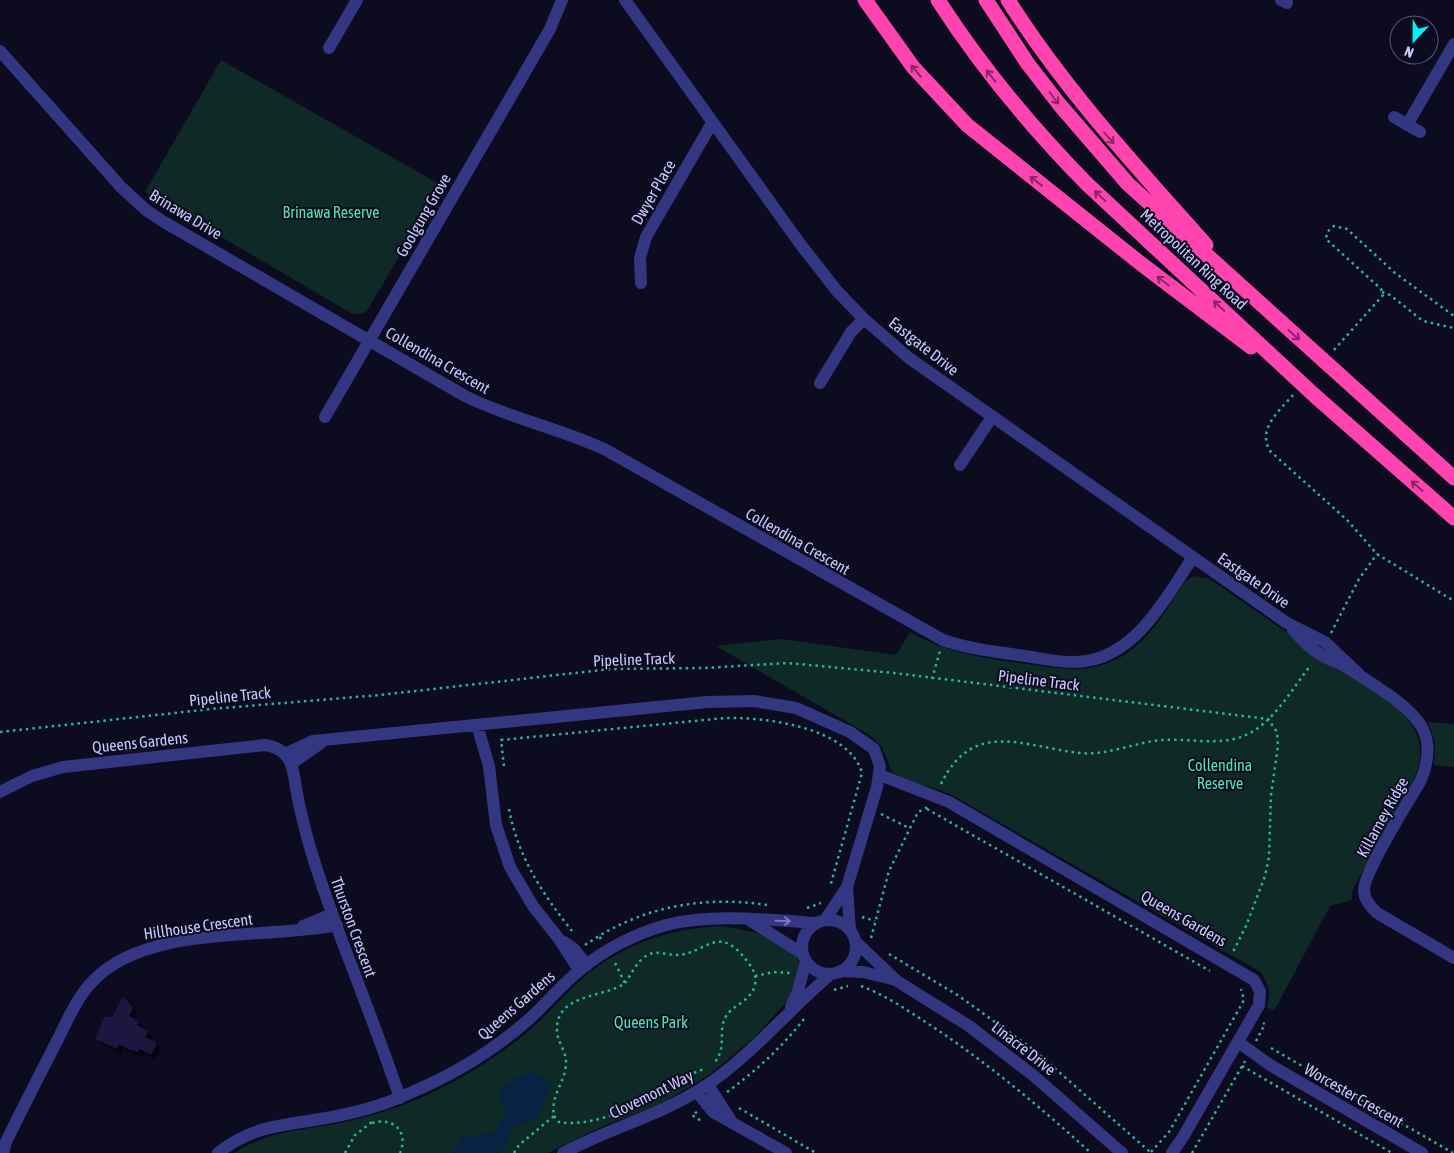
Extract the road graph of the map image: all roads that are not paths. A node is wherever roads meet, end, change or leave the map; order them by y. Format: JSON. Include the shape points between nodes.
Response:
{"nodes":[{"id":1,"x":357,"y":0,"type":"edge"},
{"id":2,"x":562,"y":0,"type":"edge"},
{"id":3,"x":572,"y":0,"type":"edge"},
{"id":4,"x":865,"y":0,"type":"edge"},
{"id":5,"x":938,"y":0,"type":"edge"},
{"id":6,"x":986,"y":0,"type":"edge"},
{"id":7,"x":1008,"y":0,"type":"edge"},
{"id":8,"x":625,"y":2,"type":"edge"},
{"id":9,"x":550,"y":29,"type":"junction"},
{"id":10,"x":1454,"y":44,"type":"edge"},
{"id":11,"x":329,"y":48,"type":"dead end"},
{"id":12,"x":0,"y":51,"type":"edge"},
{"id":13,"x":1394,"y":117,"type":"dead end"},
{"id":14,"x":712,"y":123,"type":"junction"},
{"id":15,"x":1407,"y":125,"type":"junction"},
{"id":16,"x":1420,"y":132,"type":"dead end"},
{"id":17,"x":641,"y":282,"type":"dead end"},
{"id":18,"x":1257,"y":302,"type":"junction"},
{"id":19,"x":864,"y":319,"type":"junction"},
{"id":20,"x":370,"y":340,"type":"junction"},
{"id":21,"x":820,"y":383,"type":"dead end"},
{"id":22,"x":1314,"y":395,"type":"junction"},
{"id":23,"x":324,"y":417,"type":"dead end"},
{"id":24,"x":992,"y":417,"type":"junction"},
{"id":25,"x":960,"y":465,"type":"dead end"},
{"id":26,"x":1454,"y":478,"type":"edge"},
{"id":27,"x":1454,"y":518,"type":"edge"},
{"id":28,"x":1193,"y":557,"type":"junction"},
{"id":29,"x":1321,"y":648,"type":"joint"},
{"id":30,"x":491,"y":724,"type":"junction"},
{"id":31,"x":477,"y":725,"type":"junction"},
{"id":32,"x":290,"y":758,"type":"junction"},
{"id":33,"x":488,"y":766,"type":"junction"},
{"id":34,"x":878,"y":781,"type":"junction"},
{"id":35,"x":0,"y":792,"type":"edge"},
{"id":36,"x":847,"y":887,"type":"junction"},
{"id":37,"x":334,"y":920,"type":"junction"},
{"id":38,"x":749,"y":920,"type":"junction"},
{"id":39,"x":821,"y":922,"type":"junction"},
{"id":40,"x":853,"y":936,"type":"junction"},
{"id":41,"x":804,"y":958,"type":"junction"},
{"id":42,"x":1454,"y":958,"type":"edge"},
{"id":43,"x":583,"y":968,"type":"junction"},
{"id":44,"x":836,"y":973,"type":"junction"},
{"id":45,"x":896,"y":981,"type":"junction"},
{"id":46,"x":789,"y":1010,"type":"junction"},
{"id":47,"x":1236,"y":1046,"type":"junction"},
{"id":48,"x":702,"y":1088,"type":"junction"},
{"id":49,"x":400,"y":1098,"type":"junction"},
{"id":50,"x":3,"y":1148,"type":"edge"},
{"id":51,"x":218,"y":1153,"type":"edge"},
{"id":52,"x":563,"y":1153,"type":"edge"},
{"id":53,"x":786,"y":1153,"type":"edge"},
{"id":54,"x":1122,"y":1153,"type":"edge"},
{"id":55,"x":1172,"y":1153,"type":"edge"},
{"id":56,"x":1422,"y":1153,"type":"edge"}],
"edges":[{"from":1,"to":11,"type":"street"},
{"from":2,"to":9,"type":"street","name":"Goolgung Grove"},
{"from":3,"to":9,"type":"street","name":"Goolgung Grove"},
{"from":22,"to":4,"type":"highway","one_way":true,"via":[[986,141],[925,81]]},
{"from":22,"to":5,"type":"highway","name":"Metropolitan Ring Road","one_way":true,"via":[[1093,190],[1053,148],[990,75]]},
{"from":6,"to":18,"type":"highway","name":"Metropolitan Ring Road","one_way":true,"via":[[1028,64],[1093,146],[1166,221]]},
{"from":7,"to":18,"type":"highway","one_way":true,"via":[[1049,62],[1106,134]]},
{"from":8,"to":14,"type":"street","name":"Eastgate Drive"},
{"from":9,"to":20,"type":"street","name":"Goolgung Grove"},
{"from":10,"to":15,"type":"street"},
{"from":12,"to":20,"type":"street","name":"Brinawa Drive","via":[[105,170],[146,210]]},
{"from":13,"to":15,"type":"street"},
{"from":14,"to":17,"type":"street","name":"Dwyer Place","via":[[646,237],[640,258]]},
{"from":14,"to":19,"type":"street","name":"Eastgate Drive","via":[[837,291]]},
{"from":15,"to":16,"type":"street"},
{"from":18,"to":26,"type":"highway","name":"Metropolitan Ring Road","one_way":true},
{"from":19,"to":21,"type":"street","via":[[852,332]]},
{"from":19,"to":24,"type":"street","name":"Eastgate Drive","via":[[909,358]]},
{"from":20,"to":23,"type":"street","name":"Goolgung Grove"},
{"from":20,"to":28,"type":"street","name":"Collendina Crescent","via":[[487,407],[583,439],[628,462],[943,640],[969,648],[1074,662],[1114,652],[1137,634]]},
{"from":27,"to":22,"type":"highway","name":"Metropolitan Ring Road","one_way":true},
{"from":24,"to":25,"type":"street"},
{"from":24,"to":28,"type":"street","name":"Eastgate Drive"},
{"from":28,"to":29,"type":"street","name":"Eastgate Drive"},
{"from":29,"to":42,"type":"street","name":"Killarney Ridge","via":[[1412,712],[1425,732],[1428,754],[1421,780],[1370,871],[1365,883],[1365,898],[1377,913]]},
{"from":30,"to":31,"type":"street"},
{"from":30,"to":33,"type":"street"},
{"from":30,"to":34,"type":"street","via":[[707,702],[768,703],[830,722],[866,742],[878,758]]},
{"from":31,"to":32,"type":"street","via":[[323,741]]},
{"from":31,"to":33,"type":"street"},
{"from":32,"to":35,"type":"street","name":"Queens Gardens","via":[[273,746],[265,746],[63,767],[32,776]]},
{"from":32,"to":37,"type":"street","name":"Thurston Crescent","via":[[308,842]]},
{"from":33,"to":43,"type":"street","via":[[496,825],[510,866],[533,906]]},
{"from":34,"to":36,"type":"street"},
{"from":34,"to":47,"type":"street","name":"Queens Gardens","via":[[935,796],[1250,975],[1260,992],[1259,1006]]},
{"from":36,"to":39,"type":"street"},
{"from":36,"to":40,"type":"street"},
{"from":37,"to":49,"type":"street","name":"Thurston Crescent"},
{"from":37,"to":50,"type":"street","name":"Hillhouse Crescent","via":[[291,930],[150,947],[107,968],[73,1008]]},
{"from":38,"to":39,"type":"street","name":"Queens Gardens","one_way":true},
{"from":38,"to":41,"type":"street","name":"Queens Gardens"},
{"from":38,"to":43,"type":"street","name":"Queens Gardens","via":[[712,918],[668,925],[628,939]]},
{"from":39,"to":40,"type":"street","via":[[835,921]]},
{"from":39,"to":41,"type":"street","via":[[804,936]]},
{"from":40,"to":44,"type":"street","via":[[853,959]]},
{"from":40,"to":45,"type":"street","name":"Linacre Drive"},
{"from":41,"to":44,"type":"street","via":[[816,971]]},
{"from":41,"to":46,"type":"street","name":"Clovemont Way","via":[[798,992]]},
{"from":43,"to":49,"type":"street","name":"Queens Gardens","via":[[528,1020],[485,1054]]},
{"from":44,"to":45,"type":"street","name":"Linacre Drive","via":[[863,972]]},
{"from":44,"to":46,"type":"street","name":"Clovemont Way"},
{"from":45,"to":54,"type":"street","name":"Linacre Drive","via":[[1002,1050]]},
{"from":46,"to":48,"type":"street","name":"Clovemont Way","via":[[743,1057]]},
{"from":47,"to":55,"type":"street","name":"Queens Gardens"},
{"from":47,"to":56,"type":"street","name":"Worcester Crescent"},
{"from":48,"to":52,"type":"street","name":"Clovemont Way","via":[[656,1114]]},
{"from":48,"to":53,"type":"street","via":[[733,1122]]},
{"from":49,"to":51,"type":"street","name":"Queens Gardens","via":[[368,1109],[265,1127],[247,1134]]}]}
